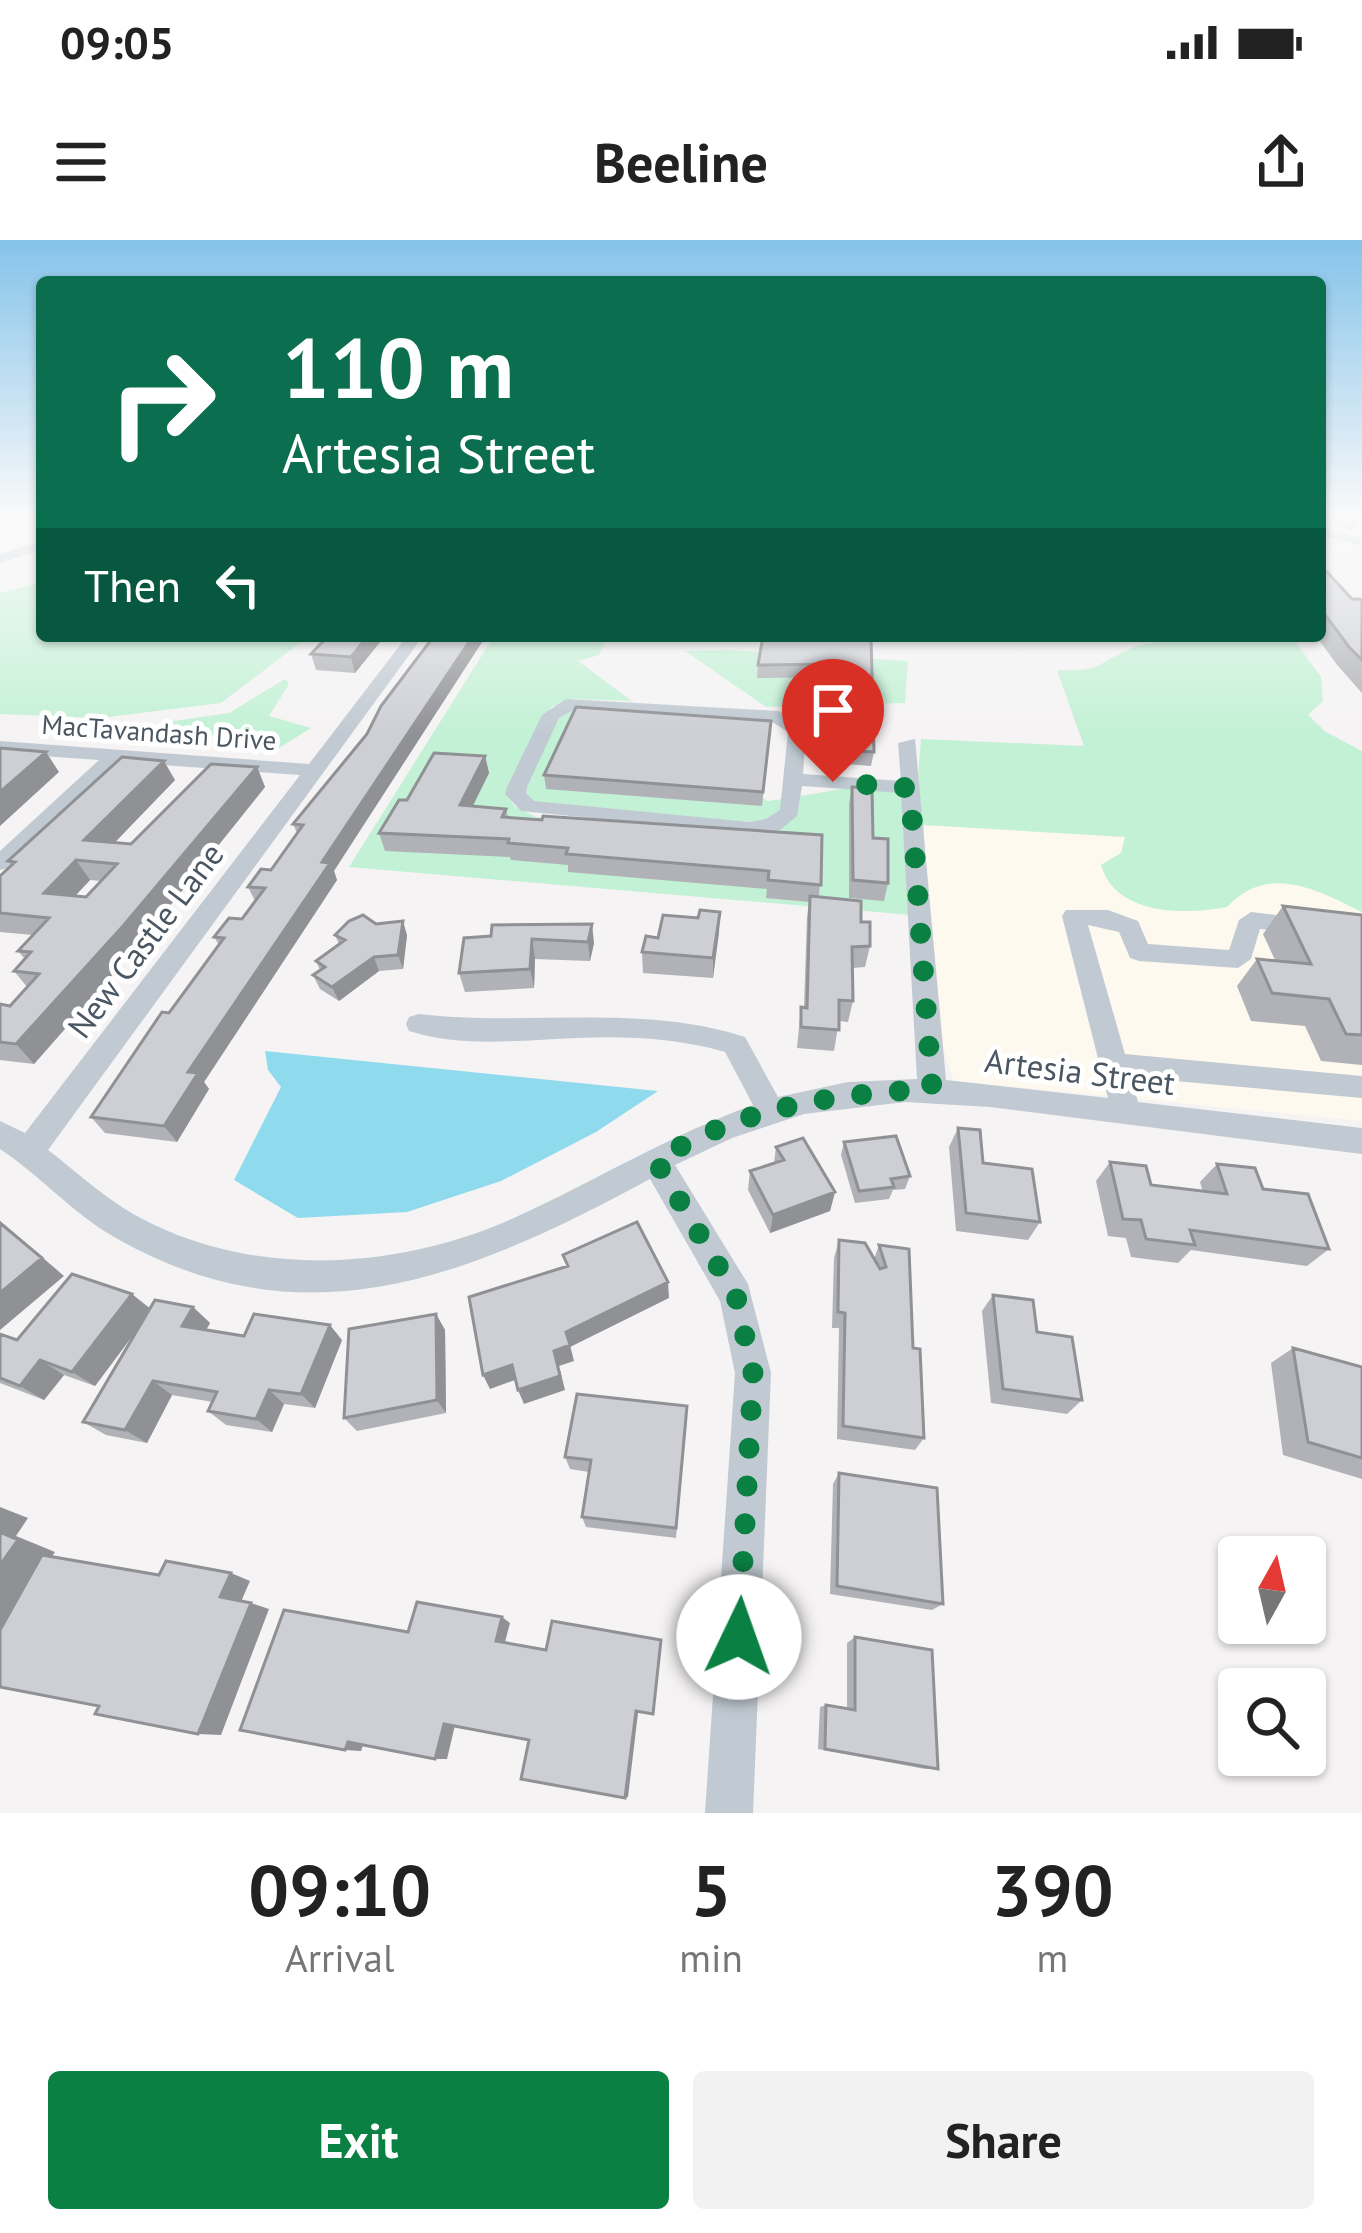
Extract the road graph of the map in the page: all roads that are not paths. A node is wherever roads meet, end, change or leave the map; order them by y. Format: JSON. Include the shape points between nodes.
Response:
{"nodes":[{"id":1,"x":410,"y":642,"type":"edge"},
{"id":2,"x":908,"y":743,"type":"dead end"},
{"id":3,"x":0,"y":747,"type":"edge"},
{"id":4,"x":115,"y":756,"type":"junction"},
{"id":5,"x":314,"y":770,"type":"junction"},
{"id":6,"x":794,"y":779,"type":"junction"},
{"id":7,"x":910,"y":788,"type":"junction"},
{"id":8,"x":0,"y":863,"type":"edge"},
{"id":9,"x":1362,"y":933,"type":"edge"},
{"id":10,"x":418,"y":1024,"type":"dead end"},
{"id":11,"x":1113,"y":1064,"type":"junction"},
{"id":12,"x":1362,"y":1087,"type":"edge"},
{"id":13,"x":932,"y":1089,"type":"junction"},
{"id":14,"x":770,"y":1109,"type":"junction"},
{"id":15,"x":1126,"y":1112,"type":"junction"},
{"id":16,"x":0,"y":1134,"type":"edge"},
{"id":17,"x":1362,"y":1141,"type":"edge"},
{"id":18,"x":29,"y":1150,"type":"junction"},
{"id":19,"x":656,"y":1161,"type":"junction"},
{"id":20,"x":729,"y":1813,"type":"edge"}],
"edges":[{"from":1,"to":5,"type":"street","name":"New Castle Lane"},
{"from":2,"to":7,"type":"street"},
{"from":3,"to":4,"type":"street","name":"MacTavandash Drive"},
{"from":4,"to":5,"type":"street","name":"MacTavandash Drive"},
{"from":4,"to":8,"type":"street"},
{"from":5,"to":18,"type":"street","name":"New Castle Lane"},
{"from":6,"to":6,"type":"street","via":[[790,812],[763,827],[538,811],[515,794],[551,715],[585,702],[780,718],[797,732]]},
{"from":6,"to":7,"type":"street"},
{"from":7,"to":13,"type":"street"},
{"from":9,"to":11,"type":"street","via":[[1251,920],[1238,959],[1138,952],[1129,927],[1074,916]]},
{"from":10,"to":14,"type":"street","via":[[496,1032],[642,1025],[715,1037],[735,1044]]},
{"from":11,"to":12,"type":"street"},
{"from":11,"to":15,"type":"street"},
{"from":13,"to":14,"type":"street","name":"Artesia Street"},
{"from":13,"to":15,"type":"street","name":"Artesia Street"},
{"from":14,"to":19,"type":"street","name":"Artesia Street"},
{"from":15,"to":17,"type":"street","name":"Artesia Street"},
{"from":16,"to":18,"type":"street","name":"Artesia Street"},
{"from":18,"to":19,"type":"street","name":"Artesia Street","via":[[90,1204],[167,1248],[244,1271],[321,1278],[428,1261],[520,1231]]},
{"from":19,"to":20,"type":"street","via":[[736,1296],[753,1373]]}]}
